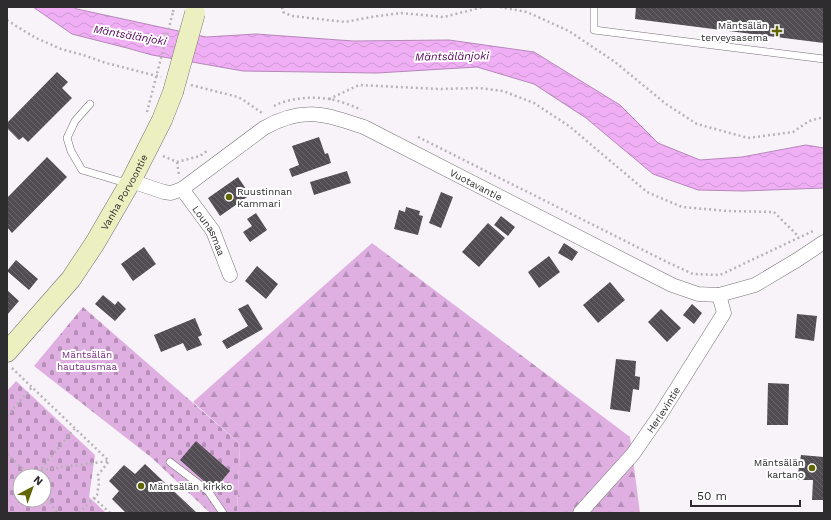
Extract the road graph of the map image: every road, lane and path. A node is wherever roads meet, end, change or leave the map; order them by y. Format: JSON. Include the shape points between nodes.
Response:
{"nodes":[{"id":1,"x":174,"y":7,"type":"edge"},
{"id":2,"x":282,"y":7,"type":"edge"},
{"id":3,"x":483,"y":7,"type":"edge"},
{"id":4,"x":500,"y":7,"type":"edge"},
{"id":5,"x":594,"y":7,"type":"edge"},
{"id":6,"x":475,"y":8,"type":"edge"},
{"id":7,"x":195,"y":10,"type":"edge"},
{"id":8,"x":7,"y":20,"type":"edge"},
{"id":9,"x":824,"y":59,"type":"edge"},
{"id":10,"x":174,"y":84,"type":"junction"},
{"id":11,"x":329,"y":99,"type":"dead end"},
{"id":12,"x":90,"y":104,"type":"dead end"},
{"id":13,"x":147,"y":112,"type":"dead end"},
{"id":14,"x":262,"y":113,"type":"dead end"},
{"id":15,"x":824,"y":117,"type":"edge"},
{"id":16,"x":131,"y":181,"type":"junction"},
{"id":17,"x":182,"y":189,"type":"junction"},
{"id":18,"x":799,"y":237,"type":"dead end"},
{"id":19,"x":824,"y":242,"type":"edge"},
{"id":20,"x":230,"y":275,"type":"dead end"},
{"id":21,"x":719,"y":295,"type":"junction"},
{"id":22,"x":7,"y":352,"type":"edge"},
{"id":23,"x":7,"y":363,"type":"edge"},
{"id":24,"x":32,"y":387,"type":"junction"},
{"id":25,"x":7,"y":416,"type":"edge"},
{"id":26,"x":75,"y":428,"type":"junction"},
{"id":27,"x":7,"y":454,"type":"edge"},
{"id":28,"x":109,"y":461,"type":"junction"},
{"id":29,"x":170,"y":462,"type":"dead end"},
{"id":30,"x":22,"y":468,"type":"edge"},
{"id":31,"x":42,"y":468,"type":"edge"},
{"id":32,"x":52,"y":468,"type":"edge"},
{"id":33,"x":94,"y":498,"type":"junction"},
{"id":34,"x":79,"y":513,"type":"edge"},
{"id":35,"x":110,"y":513,"type":"edge"},
{"id":36,"x":224,"y":513,"type":"edge"},
{"id":37,"x":580,"y":513,"type":"edge"}],
"edges":[{"from":1,"to":13,"type":"path","bridge":true},
{"from":2,"to":6,"type":"path","via":[[283,12],[292,16],[345,22],[401,12],[444,17]]},
{"from":3,"to":6,"type":"path"},
{"from":4,"to":15,"type":"path","via":[[527,12],[569,31],[615,62],[666,104],[697,124],[748,138],[793,132],[809,121]]},
{"from":5,"to":9,"type":"lane","via":[[594,30]]},
{"from":7,"to":10,"type":"main road","name":"Vanha Porvoontie","bridge":true},
{"from":8,"to":10,"type":"path","via":[[36,38],[62,49]]},
{"from":10,"to":14,"type":"path","via":[[238,97]]},
{"from":10,"to":16,"type":"main road","name":"Vanha Porvoontie","via":[[162,120]]},
{"from":11,"to":18,"type":"path","via":[[359,85],[503,91],[534,103],[569,126],[646,192],[682,207],[728,212],[774,212]]},
{"from":12,"to":16,"type":"lane","via":[[75,121],[67,138],[71,151],[82,170],[119,181]]},
{"from":16,"to":17,"type":"street","name":"Vuotavantie","via":[[164,192],[171,193]]},
{"from":16,"to":22,"type":"main road","name":"Vanha Porvoontie","via":[[71,278]]},
{"from":17,"to":20,"type":"street","name":"Lounasmaa","via":[[213,231]]},
{"from":17,"to":21,"type":"street","name":"Vuotavantie","via":[[277,121],[291,116],[314,114],[335,117],[364,127],[672,285],[698,294]]},
{"from":19,"to":21,"type":"street","name":"Vuotavantie","via":[[755,285]]},
{"from":21,"to":37,"type":"street","name":"Herlevintie","via":[[724,313],[660,415],[633,454]]},
{"from":23,"to":24,"type":"path"},
{"from":24,"to":25,"type":"path"},
{"from":24,"to":26,"type":"path"},
{"from":26,"to":28,"type":"path"},
{"from":26,"to":31,"type":"path"},
{"from":27,"to":30,"type":"path"},
{"from":28,"to":32,"type":"path"},
{"from":28,"to":33,"type":"path","via":[[98,475],[97,495]]},
{"from":29,"to":36,"type":"lane","via":[[208,491]]},
{"from":33,"to":34,"type":"path"},
{"from":33,"to":35,"type":"path"}]}
